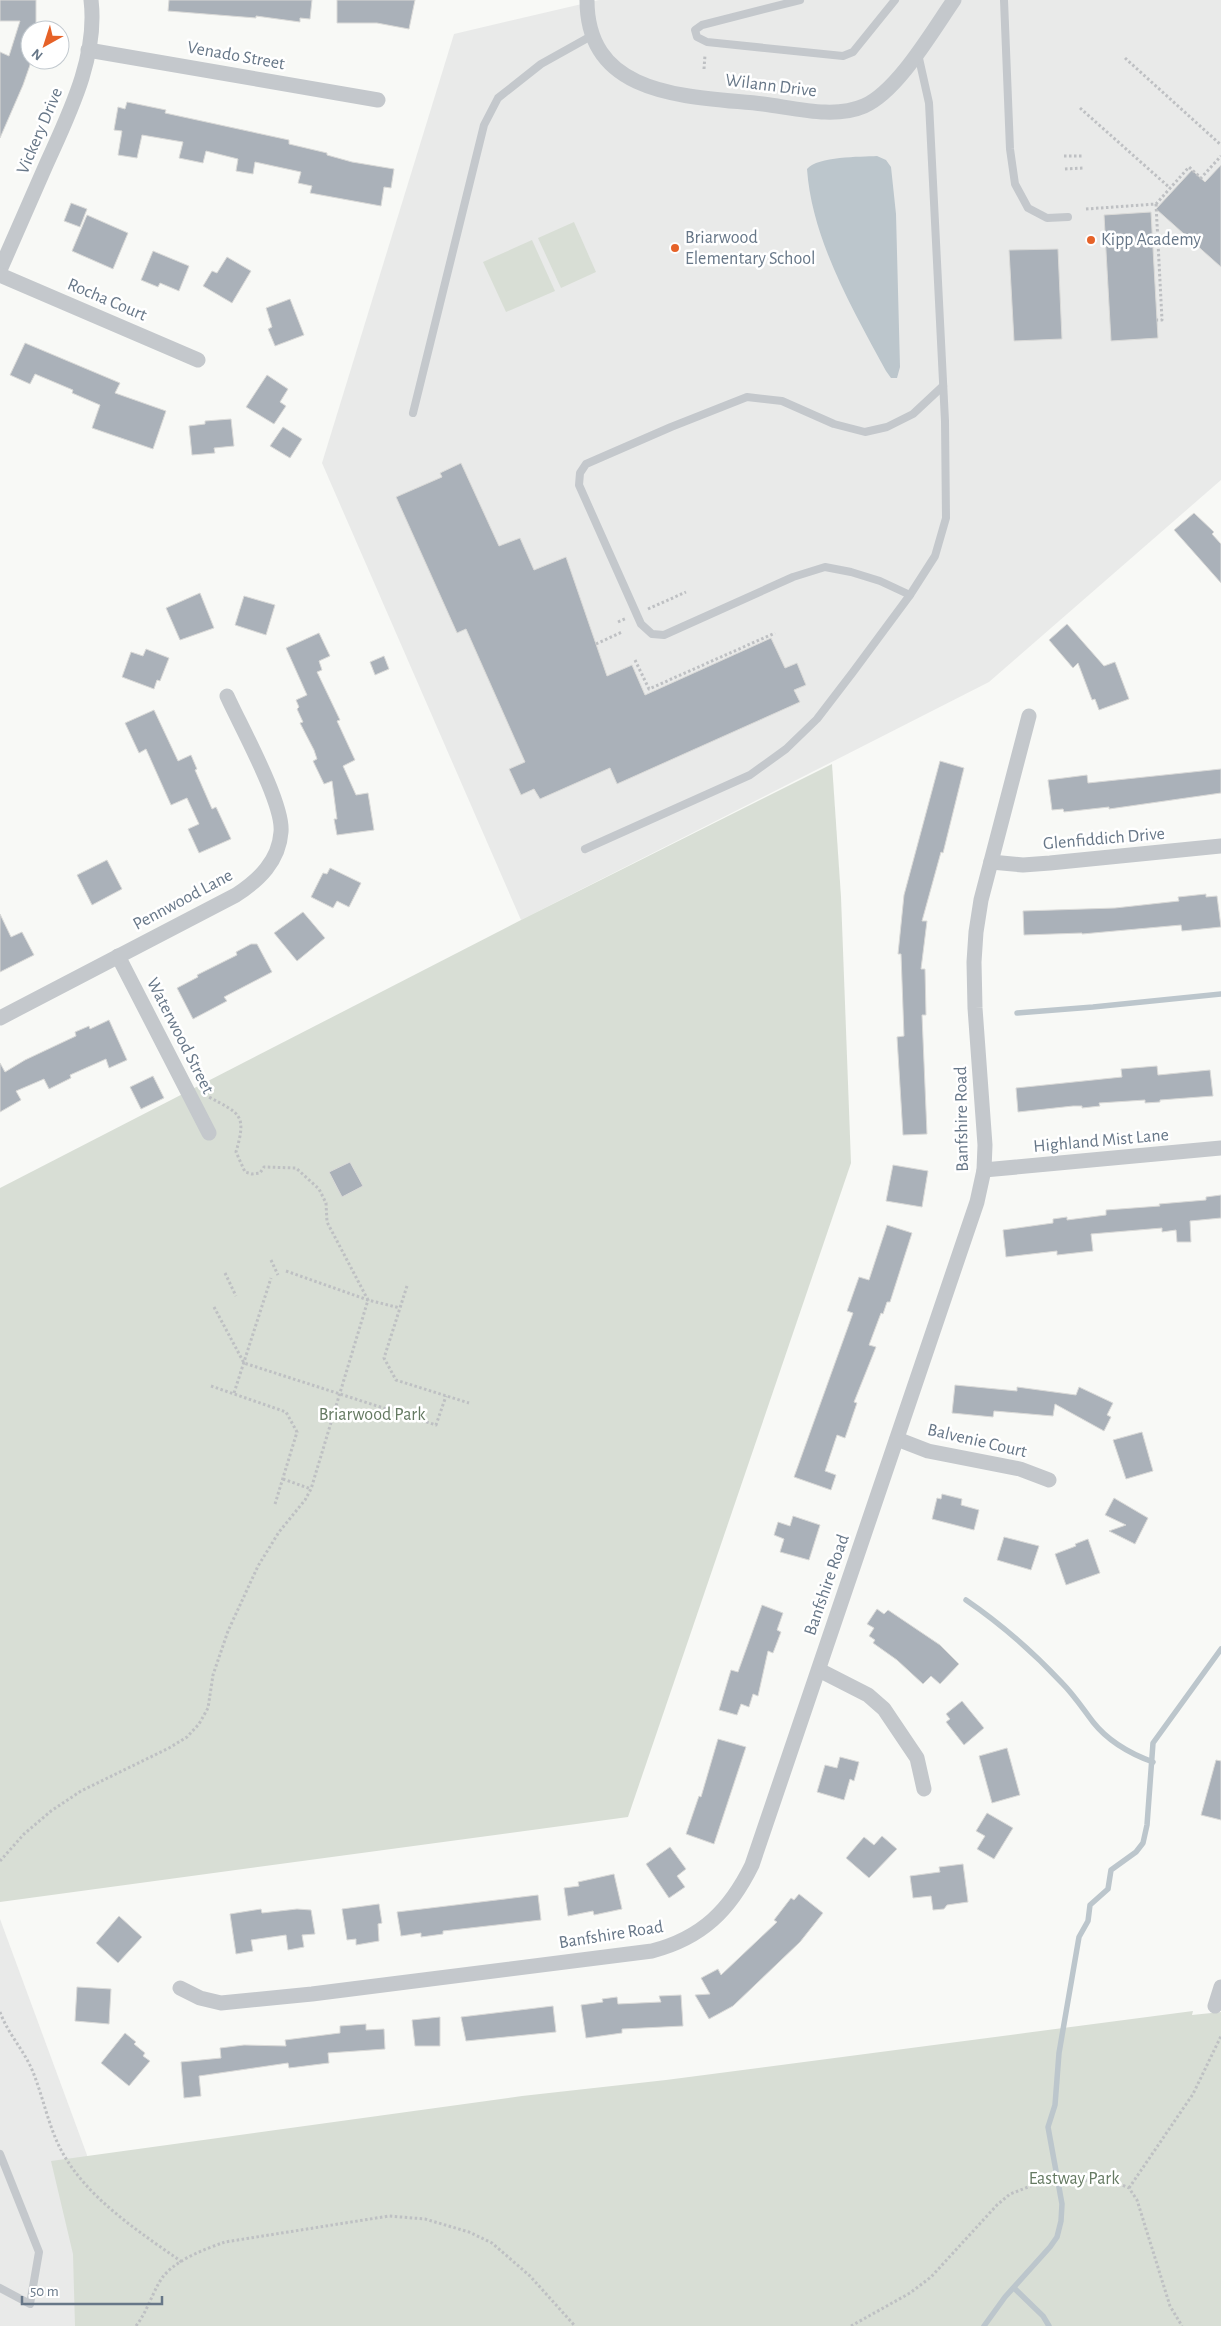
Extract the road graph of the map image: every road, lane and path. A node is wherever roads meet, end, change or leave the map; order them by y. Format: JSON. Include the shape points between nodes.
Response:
{"nodes":[{"id":1,"x":91,"y":0,"type":"edge"},
{"id":2,"x":587,"y":0,"type":"edge"},
{"id":3,"x":800,"y":0,"type":"edge"},
{"id":4,"x":895,"y":0,"type":"edge"},
{"id":5,"x":953,"y":0,"type":"edge"},
{"id":6,"x":1004,"y":0,"type":"edge"},
{"id":7,"x":593,"y":35,"type":"junction"},
{"id":8,"x":88,"y":50,"type":"junction"},
{"id":9,"x":918,"y":52,"type":"junction"},
{"id":10,"x":1125,"y":58,"type":"dead end"},
{"id":11,"x":378,"y":100,"type":"dead end"},
{"id":12,"x":1080,"y":108,"type":"dead end"},
{"id":13,"x":1221,"y":145,"type":"edge"},
{"id":14,"x":1064,"y":156,"type":"dead end"},
{"id":15,"x":1082,"y":156,"type":"dead end"},
{"id":16,"x":1220,"y":158,"type":"edge"},
{"id":17,"x":1083,"y":168,"type":"dead end"},
{"id":18,"x":1065,"y":170,"type":"dead end"},
{"id":19,"x":1170,"y":188,"type":"junction"},
{"id":20,"x":1156,"y":204,"type":"junction"},
{"id":21,"x":1086,"y":209,"type":"dead end"},
{"id":22,"x":1068,"y":217,"type":"dead end"},
{"id":23,"x":0,"y":270,"type":"edge"},
{"id":24,"x":0,"y":274,"type":"edge"},
{"id":25,"x":1157,"y":320,"type":"dead end"},
{"id":26,"x":198,"y":360,"type":"dead end"},
{"id":27,"x":943,"y":386,"type":"junction"},
{"id":28,"x":413,"y":413,"type":"dead end"},
{"id":29,"x":686,"y":592,"type":"dead end"},
{"id":30,"x":910,"y":595,"type":"junction"},
{"id":31,"x":636,"y":614,"type":"junction"},
{"id":32,"x":618,"y":622,"type":"dead end"},
{"id":33,"x":622,"y":632,"type":"dead end"},
{"id":34,"x":775,"y":633,"type":"dead end"},
{"id":35,"x":596,"y":644,"type":"dead end"},
{"id":36,"x":636,"y":660,"type":"dead end"},
{"id":37,"x":227,"y":696,"type":"dead end"},
{"id":38,"x":1029,"y":716,"type":"dead end"},
{"id":39,"x":1221,"y":846,"type":"edge"},
{"id":40,"x":585,"y":849,"type":"dead end"},
{"id":41,"x":991,"y":862,"type":"junction"},
{"id":42,"x":118,"y":956,"type":"junction"},
{"id":43,"x":0,"y":1018,"type":"edge"},
{"id":44,"x":206,"y":1093,"type":"dead end"},
{"id":45,"x":209,"y":1133,"type":"dead end"},
{"id":46,"x":1221,"y":1148,"type":"edge"},
{"id":47,"x":984,"y":1170,"type":"junction"},
{"id":48,"x":271,"y":1260,"type":"dead end"},
{"id":49,"x":286,"y":1271,"type":"dead end"},
{"id":50,"x":225,"y":1273,"type":"dead end"},
{"id":51,"x":278,"y":1275,"type":"dead end"},
{"id":52,"x":271,"y":1278,"type":"dead end"},
{"id":53,"x":407,"y":1286,"type":"dead end"},
{"id":54,"x":236,"y":1296,"type":"dead end"},
{"id":55,"x":368,"y":1300,"type":"junction"},
{"id":56,"x":214,"y":1307,"type":"dead end"},
{"id":57,"x":400,"y":1308,"type":"junction"},
{"id":58,"x":244,"y":1362,"type":"junction"},
{"id":59,"x":211,"y":1386,"type":"dead end"},
{"id":60,"x":234,"y":1394,"type":"junction"},
{"id":61,"x":341,"y":1395,"type":"junction"},
{"id":62,"x":446,"y":1396,"type":"junction"},
{"id":63,"x":470,"y":1403,"type":"dead end"},
{"id":64,"x":896,"y":1439,"type":"junction"},
{"id":65,"x":283,"y":1479,"type":"junction"},
{"id":66,"x":1049,"y":1480,"type":"dead end"},
{"id":67,"x":311,"y":1489,"type":"junction"},
{"id":68,"x":275,"y":1504,"type":"dead end"},
{"id":69,"x":819,"y":1670,"type":"junction"},
{"id":70,"x":924,"y":1789,"type":"dead end"},
{"id":71,"x":0,"y":1861,"type":"edge"},
{"id":72,"x":1221,"y":1987,"type":"edge"},
{"id":73,"x":180,"y":1988,"type":"dead end"},
{"id":74,"x":1215,"y":2006,"type":"dead end"},
{"id":75,"x":0,"y":2012,"type":"edge"},
{"id":76,"x":1221,"y":2036,"type":"edge"},
{"id":77,"x":0,"y":2154,"type":"edge"},
{"id":78,"x":1129,"y":2188,"type":"junction"},
{"id":79,"x":182,"y":2262,"type":"junction"},
{"id":80,"x":0,"y":2288,"type":"edge"},
{"id":81,"x":136,"y":2326,"type":"edge"},
{"id":82,"x":575,"y":2326,"type":"edge"},
{"id":83,"x":851,"y":2326,"type":"edge"},
{"id":84,"x":1182,"y":2326,"type":"edge"}],
"edges":[{"from":1,"to":8,"type":"street","name":"Vickery Drive"},
{"from":2,"to":7,"type":"street","name":"Wilann Drive"},
{"from":3,"to":4,"type":"lane","via":[[702,25],[695,30],[697,37],[706,42],[843,56],[853,52]]},
{"from":5,"to":9,"type":"street","name":"Wilann Drive"},
{"from":6,"to":22,"type":"lane","via":[[1010,149],[1015,184],[1028,208],[1047,218]]},
{"from":7,"to":9,"type":"street","name":"Wilann Drive","via":[[597,47],[612,64],[652,89],[834,112],[865,106],[897,79]]},
{"from":7,"to":28,"type":"lane","via":[[541,64],[498,98],[484,125]]},
{"from":8,"to":11,"type":"street","name":"Venado Street"},
{"from":8,"to":23,"type":"street","name":"Vickery Drive","via":[[70,109]]},
{"from":9,"to":27,"type":"lane","via":[[929,103]]},
{"from":10,"to":13,"type":"path"},
{"from":12,"to":19,"type":"path"},
{"from":14,"to":15,"type":"path"},
{"from":16,"to":19,"type":"path","via":[[1201,178],[1189,167]]},
{"from":17,"to":18,"type":"path"},
{"from":19,"to":20,"type":"path"},
{"from":20,"to":21,"type":"path"},
{"from":20,"to":25,"type":"path","via":[[1162,320]]},
{"from":24,"to":26,"type":"street","name":"Rocha Court"},
{"from":27,"to":30,"type":"lane","via":[[946,518],[935,556]]},
{"from":27,"to":31,"type":"lane","via":[[913,414],[887,427],[865,432],[834,424],[782,401],[747,397],[586,464],[580,473],[579,485]]},
{"from":29,"to":31,"type":"path"},
{"from":30,"to":31,"type":"lane","via":[[880,581],[825,567],[793,576],[664,635],[652,634]]},
{"from":30,"to":40,"type":"lane","via":[[817,719],[786,750],[750,775]]},
{"from":31,"to":32,"type":"path"},
{"from":33,"to":35,"type":"path"},
{"from":34,"to":36,"type":"path","via":[[648,689]]},
{"from":37,"to":42,"type":"street","name":"Pennwood Lane","via":[[270,788],[281,822],[282,833],[275,854],[262,875],[236,895]]},
{"from":38,"to":41,"type":"street","name":"Banfshire Road"},
{"from":39,"to":41,"type":"street","name":"Glenfiddich Drive","via":[[1023,865]]},
{"from":41,"to":47,"type":"street","name":"Banfshire Road","via":[[981,900],[974,962]]},
{"from":42,"to":43,"type":"street","name":"Pennwood Lane"},
{"from":42,"to":45,"type":"street","name":"Waterwood Street"},
{"from":44,"to":55,"type":"path","via":[[238,1115],[242,1131],[236,1152],[246,1172],[260,1173],[264,1167],[296,1168],[318,1189],[326,1203],[327,1222]]},
{"from":46,"to":47,"type":"street","name":"Highland Mist Lane"},
{"from":47,"to":64,"type":"street","name":"Banfshire Road","via":[[977,1202]]},
{"from":48,"to":51,"type":"path"},
{"from":49,"to":55,"type":"path"},
{"from":50,"to":54,"type":"path"},
{"from":52,"to":58,"type":"path"},
{"from":53,"to":57,"type":"path"},
{"from":55,"to":57,"type":"path"},
{"from":55,"to":61,"type":"path"},
{"from":56,"to":58,"type":"path"},
{"from":57,"to":62,"type":"path","via":[[384,1358],[396,1380]]},
{"from":58,"to":60,"type":"path"},
{"from":58,"to":61,"type":"path"},
{"from":59,"to":60,"type":"path"},
{"from":60,"to":65,"type":"path","via":[[286,1412],[297,1432]]},
{"from":61,"to":62,"type":"path","via":[[436,1425]]},
{"from":61,"to":67,"type":"path"},
{"from":62,"to":63,"type":"path"},
{"from":64,"to":66,"type":"street","name":"Balvenie Court","via":[[928,1451],[1020,1469]]},
{"from":64,"to":69,"type":"street","name":"Banfshire Road"},
{"from":65,"to":67,"type":"path"},
{"from":65,"to":68,"type":"path"},
{"from":67,"to":71,"type":"path","via":[[258,1566],[228,1631],[213,1674],[208,1708],[199,1724],[169,1748],[81,1790],[51,1810]]},
{"from":69,"to":70,"type":"street","via":[[868,1695],[884,1710],[917,1758]]},
{"from":69,"to":73,"type":"street","name":"Banfshire Road","via":[[752,1865],[728,1905],[694,1934],[652,1951],[221,2003],[200,1998]]},
{"from":72,"to":74,"type":"street"},
{"from":75,"to":79,"type":"path","via":[[5,2027],[26,2057],[60,2148],[76,2173],[102,2201]]},
{"from":76,"to":78,"type":"path","via":[[1193,2094]]},
{"from":77,"to":80,"type":"lane","via":[[39,2252],[30,2304]]},
{"from":78,"to":83,"type":"path","via":[[1108,2179],[1087,2179],[1036,2184],[1010,2194],[930,2277],[910,2293]]},
{"from":78,"to":84,"type":"path","via":[[1143,2216],[1170,2306]]},
{"from":79,"to":81,"type":"path","via":[[163,2278]]},
{"from":79,"to":82,"type":"path","via":[[225,2242],[389,2216],[425,2219],[492,2243],[530,2276]]}]}
